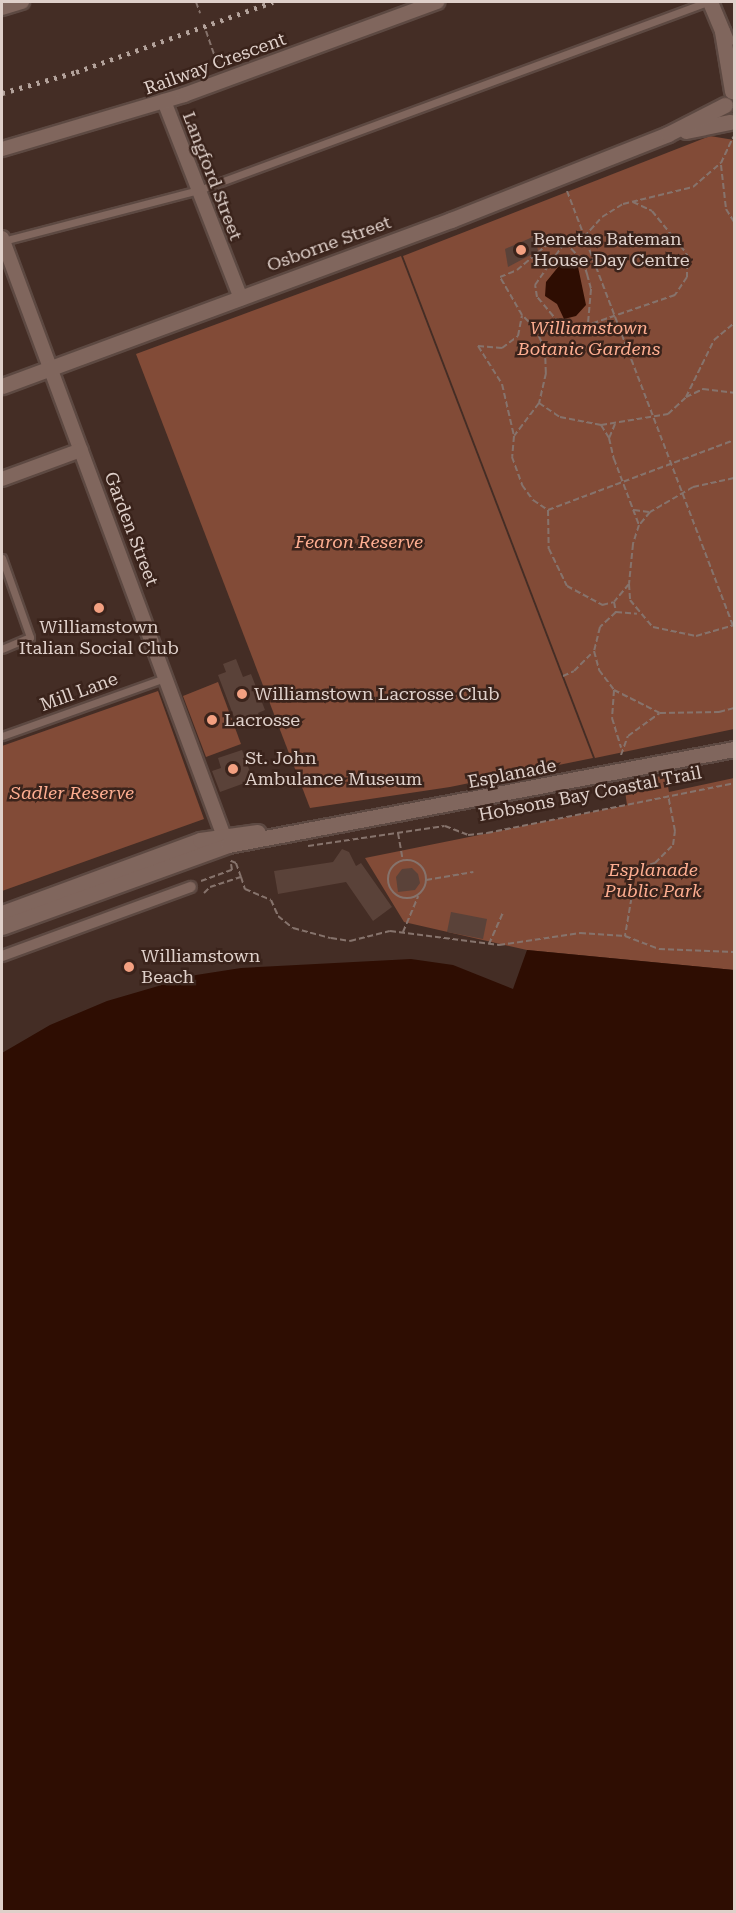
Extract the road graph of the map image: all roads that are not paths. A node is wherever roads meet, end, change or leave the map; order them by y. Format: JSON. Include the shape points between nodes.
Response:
{"nodes":[{"id":1,"x":22,"y":2,"type":"edge"},
{"id":2,"x":437,"y":2,"type":"edge"},
{"id":3,"x":708,"y":2,"type":"edge"},
{"id":4,"x":2,"y":8,"type":"edge"},
{"id":5,"x":722,"y":31,"type":"junction"},
{"id":6,"x":735,"y":55,"type":"edge"},
{"id":7,"x":733,"y":90,"type":"edge"},
{"id":8,"x":164,"y":102,"type":"junction"},
{"id":9,"x":725,"y":105,"type":"junction"},
{"id":10,"x":733,"y":127,"type":"edge"},
{"id":11,"x":668,"y":134,"type":"junction"},
{"id":12,"x":2,"y":149,"type":"edge"},
{"id":13,"x":199,"y":190,"type":"junction"},
{"id":14,"x":2,"y":240,"type":"edge"},
{"id":15,"x":241,"y":297,"type":"junction"},
{"id":16,"x":51,"y":368,"type":"junction"},
{"id":17,"x":2,"y":386,"type":"edge"},
{"id":18,"x":81,"y":450,"type":"junction"},
{"id":19,"x":2,"y":480,"type":"edge"},
{"id":20,"x":2,"y":558,"type":"edge"},
{"id":21,"x":2,"y":648,"type":"edge"},
{"id":22,"x":167,"y":677,"type":"junction"},
{"id":23,"x":2,"y":736,"type":"edge"},
{"id":24,"x":735,"y":749,"type":"edge"},
{"id":25,"x":230,"y":848,"type":"junction"},
{"id":26,"x":191,"y":887,"type":"road end"},
{"id":27,"x":2,"y":913,"type":"edge"},
{"id":28,"x":2,"y":927,"type":"edge"},
{"id":29,"x":2,"y":956,"type":"edge"}],
"edges":[{"from":1,"to":4,"type":"street"},
{"from":2,"to":8,"type":"street","name":"Railway Crescent"},
{"from":3,"to":5,"type":"street"},
{"from":3,"to":13,"type":"lane"},
{"from":5,"to":6,"type":"street"},
{"from":5,"to":7,"type":"street"},
{"from":7,"to":9,"type":"street"},
{"from":8,"to":12,"type":"street","name":"Railway Crescent"},
{"from":8,"to":13,"type":"street","name":"Langford Street"},
{"from":9,"to":10,"type":"street"},
{"from":9,"to":11,"type":"street","name":"Osborne Street"},
{"from":10,"to":11,"type":"street","name":"Osborne Street"},
{"from":11,"to":15,"type":"street","name":"Osborne Street"},
{"from":13,"to":14,"type":"lane"},
{"from":13,"to":15,"type":"street","name":"Langford Street"},
{"from":14,"to":16,"type":"street","name":"Garden Street"},
{"from":15,"to":16,"type":"street","name":"Osborne Street"},
{"from":16,"to":17,"type":"street","name":"Osborne Street"},
{"from":16,"to":18,"type":"street","name":"Garden Street"},
{"from":18,"to":19,"type":"street"},
{"from":18,"to":22,"type":"street","name":"Garden Street"},
{"from":20,"to":21,"type":"lane","via":[[30,637]]},
{"from":22,"to":23,"type":"lane","name":"Mill Lane"},
{"from":22,"to":25,"type":"street","name":"Garden Street"},
{"from":24,"to":25,"type":"street","name":"Esplanade","via":[[296,830]]},
{"from":25,"to":27,"type":"street","name":"Esplanade"},
{"from":25,"to":28,"type":"street","name":"Esplanade"},
{"from":26,"to":29,"type":"street"}]}
